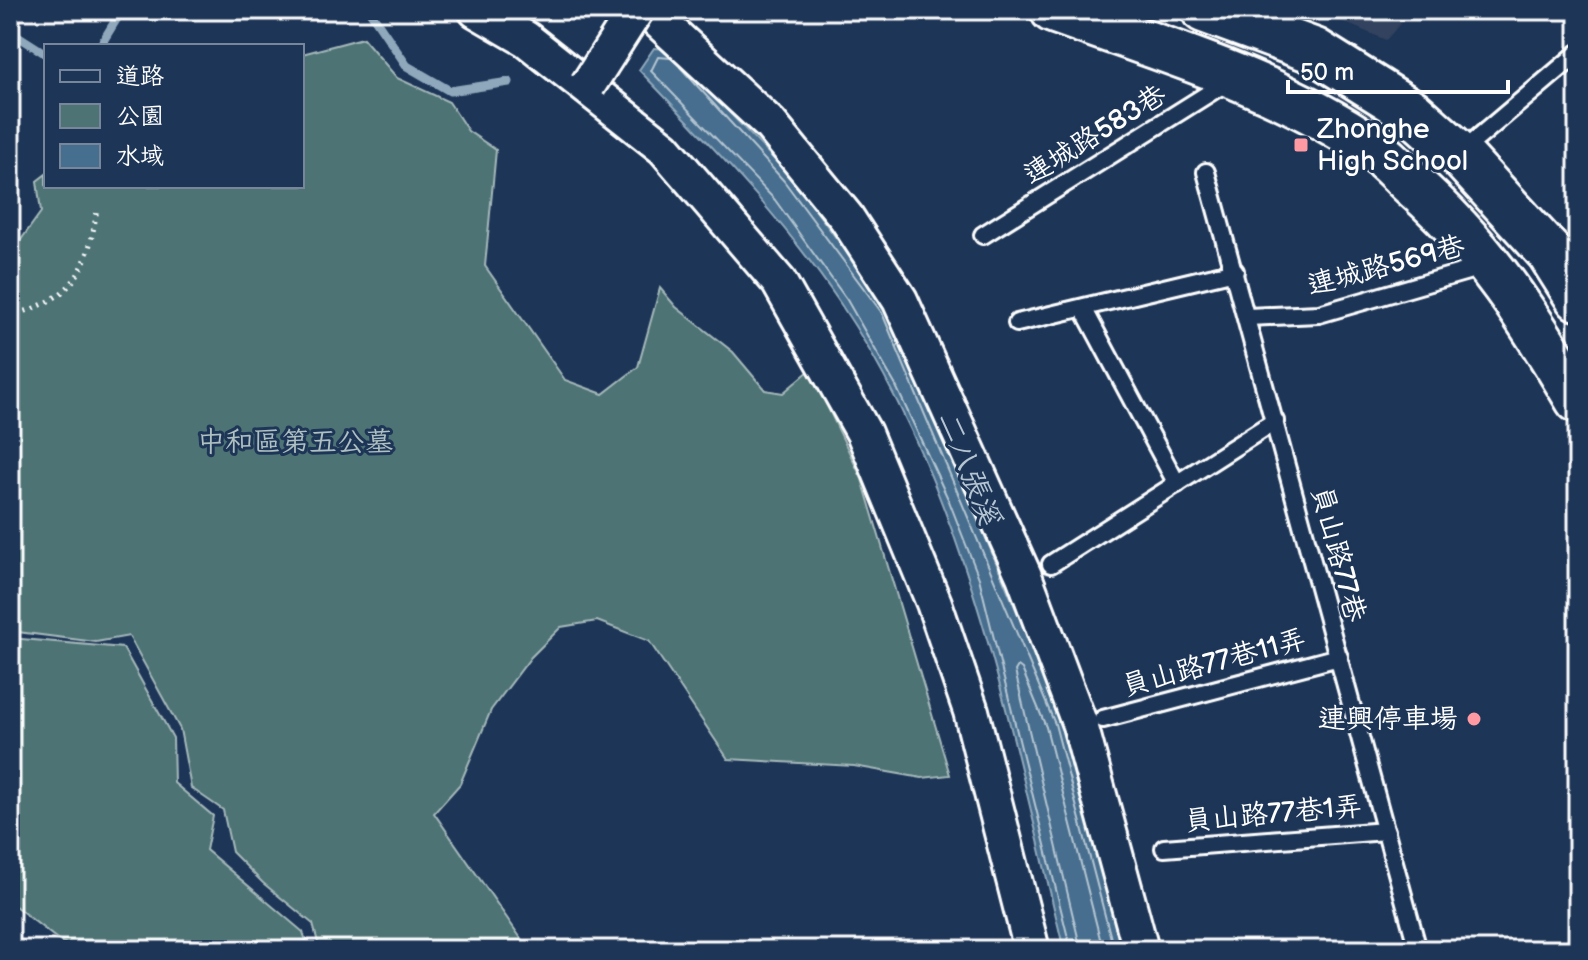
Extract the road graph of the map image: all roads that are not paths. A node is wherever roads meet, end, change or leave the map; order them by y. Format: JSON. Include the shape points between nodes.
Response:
{"nodes":[{"id":1,"x":476,"y":10,"type":"edge"},
{"id":2,"x":636,"y":10,"type":"edge"},
{"id":3,"x":647,"y":10,"type":"edge"},
{"id":4,"x":1055,"y":10,"type":"edge"},
{"id":5,"x":1204,"y":10,"type":"edge"},
{"id":6,"x":1578,"y":53,"type":"edge"},
{"id":7,"x":1231,"y":74,"type":"junction"},
{"id":8,"x":588,"y":85,"type":"junction"},
{"id":9,"x":1459,"y":154,"type":"junction"},
{"id":10,"x":1206,"y":172,"type":"dead end"},
{"id":11,"x":983,"y":235,"type":"dead end"},
{"id":12,"x":1491,"y":264,"type":"junction"},
{"id":13,"x":1235,"y":271,"type":"junction"},
{"id":14,"x":1578,"y":298,"type":"edge"},
{"id":15,"x":1083,"y":308,"type":"junction"},
{"id":16,"x":1247,"y":317,"type":"junction"},
{"id":17,"x":1017,"y":323,"type":"dead end"},
{"id":18,"x":1578,"y":400,"type":"edge"},
{"id":19,"x":1275,"y":421,"type":"junction"},
{"id":20,"x":1177,"y":484,"type":"junction"},
{"id":21,"x":1051,"y":564,"type":"dead end"},
{"id":22,"x":1339,"y":657,"type":"junction"},
{"id":23,"x":1103,"y":719,"type":"dead end"},
{"id":24,"x":1386,"y":831,"type":"junction"},
{"id":25,"x":1164,"y":848,"type":"dead end"},
{"id":26,"x":1032,"y":950,"type":"edge"},
{"id":27,"x":1141,"y":950,"type":"edge"},
{"id":28,"x":1418,"y":950,"type":"edge"}],
"edges":[{"from":1,"to":8,"type":"street"},
{"from":2,"to":8,"type":"street","bridge":true},
{"from":3,"to":27,"type":"street","via":[[770,124],[846,217],[900,300],[1030,591],[1080,725]]},
{"from":4,"to":7,"type":"main road"},
{"from":5,"to":9,"type":"main road","via":[[1315,51],[1412,112]]},
{"from":6,"to":9,"type":"lane"},
{"from":7,"to":11,"type":"lane","name":"連城路583巷","via":[[1219,87]]},
{"from":7,"to":12,"type":"main road","via":[[1372,148],[1451,218]]},
{"from":8,"to":26,"type":"street","via":[[664,148],[779,282],[864,433],[934,603],[971,711]]},
{"from":9,"to":14,"type":"main road","via":[[1549,252]]},
{"from":10,"to":13,"type":"lane","name":"員山路77巷"},
{"from":12,"to":16,"type":"lane","name":"連城路569巷","via":[[1319,314]]},
{"from":12,"to":18,"type":"main road","via":[[1525,309]]},
{"from":13,"to":15,"type":"lane"},
{"from":13,"to":16,"type":"lane","name":"員山路77巷"},
{"from":15,"to":17,"type":"lane"},
{"from":15,"to":20,"type":"lane"},
{"from":16,"to":19,"type":"lane","name":"員山路77巷"},
{"from":19,"to":20,"type":"lane"},
{"from":19,"to":22,"type":"lane","name":"員山路77巷"},
{"from":20,"to":21,"type":"lane"},
{"from":22,"to":23,"type":"lane","name":"員山路77巷11弄"},
{"from":22,"to":24,"type":"lane","name":"員山路77巷"},
{"from":24,"to":25,"type":"lane","name":"員山路77巷1弄"},
{"from":24,"to":28,"type":"lane","name":"員山路77巷"}]}
